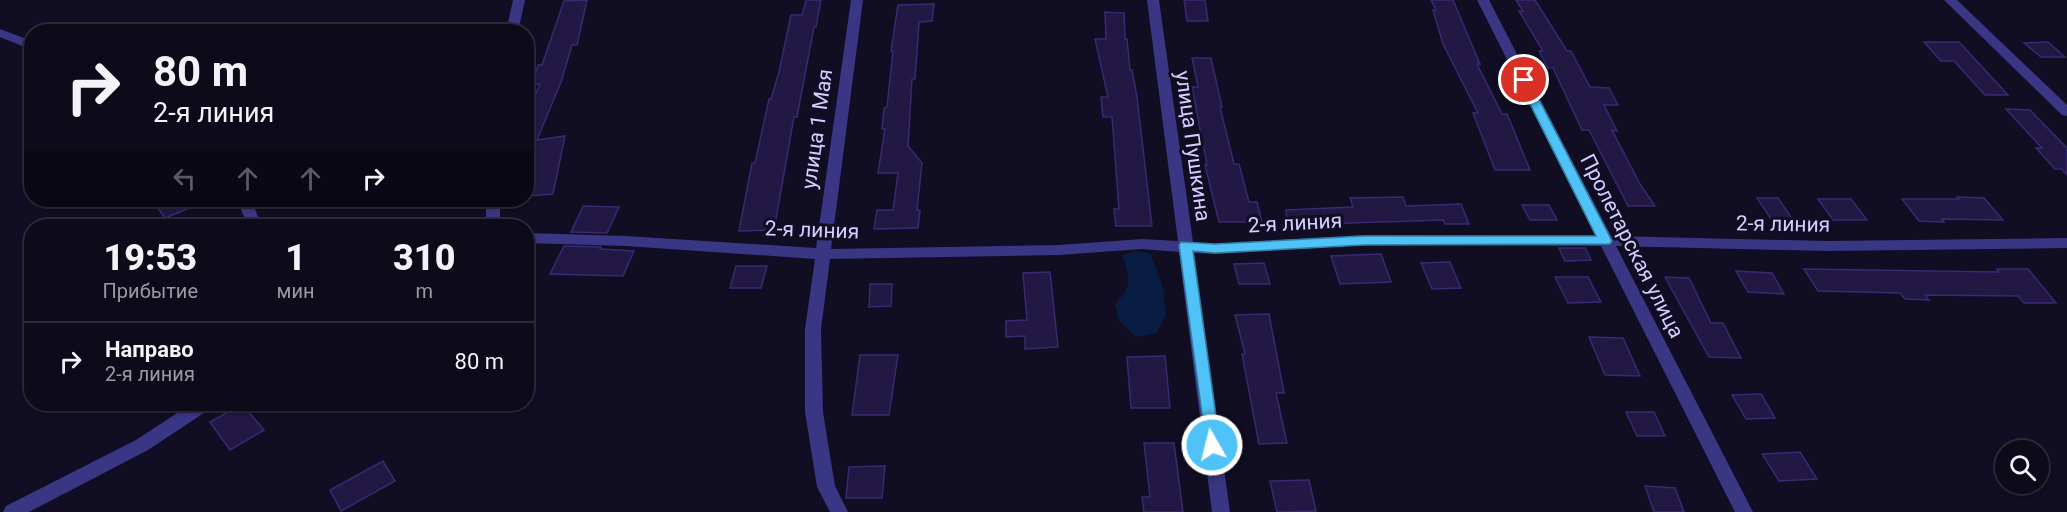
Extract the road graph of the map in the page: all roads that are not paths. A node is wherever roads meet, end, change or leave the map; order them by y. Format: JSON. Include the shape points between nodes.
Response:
{"nodes":[{"id":1,"x":519,"y":0,"type":"edge"},
{"id":2,"x":857,"y":0,"type":"edge"},
{"id":3,"x":1153,"y":0,"type":"edge"},
{"id":4,"x":1483,"y":0,"type":"edge"},
{"id":5,"x":1950,"y":0,"type":"edge"},
{"id":6,"x":514,"y":24,"type":"edge"},
{"id":7,"x":0,"y":33,"type":"edge"},
{"id":8,"x":24,"y":43,"type":"edge"},
{"id":9,"x":2067,"y":112,"type":"edge"},
{"id":10,"x":534,"y":238,"type":"edge"},
{"id":11,"x":1606,"y":241,"type":"junction"},
{"id":12,"x":2067,"y":243,"type":"edge"},
{"id":13,"x":1185,"y":245,"type":"junction"},
{"id":14,"x":824,"y":254,"type":"junction"},
{"id":15,"x":193,"y":411,"type":"edge"},
{"id":16,"x":12,"y":512,"type":"edge"},
{"id":17,"x":839,"y":512,"type":"edge"},
{"id":18,"x":1221,"y":512,"type":"edge"},
{"id":19,"x":1744,"y":512,"type":"edge"}],
"edges":[{"from":1,"to":6,"type":"street"},
{"from":2,"to":14,"type":"street","name":"улица 1 Мая"},
{"from":3,"to":13,"type":"street","name":"улица Пушкина"},
{"from":4,"to":11,"type":"street","name":"Пролетарская улица"},
{"from":5,"to":9,"type":"street"},
{"from":7,"to":8,"type":"street"},
{"from":10,"to":14,"type":"street","name":"2-я линия"},
{"from":11,"to":12,"type":"street","name":"2-я линия","via":[[1827,246]]},
{"from":11,"to":13,"type":"street","name":"2-я линия","via":[[1363,240],[1215,249]]},
{"from":11,"to":19,"type":"street","name":"Пролетарская улица"},
{"from":13,"to":14,"type":"street","name":"2-я линия"},
{"from":13,"to":18,"type":"street","name":"улица Пушкина"},
{"from":14,"to":17,"type":"street","name":"улица 1 Мая","via":[[813,329],[814,412],[826,487]]},
{"from":15,"to":16,"type":"street","via":[[142,445]]}]}
